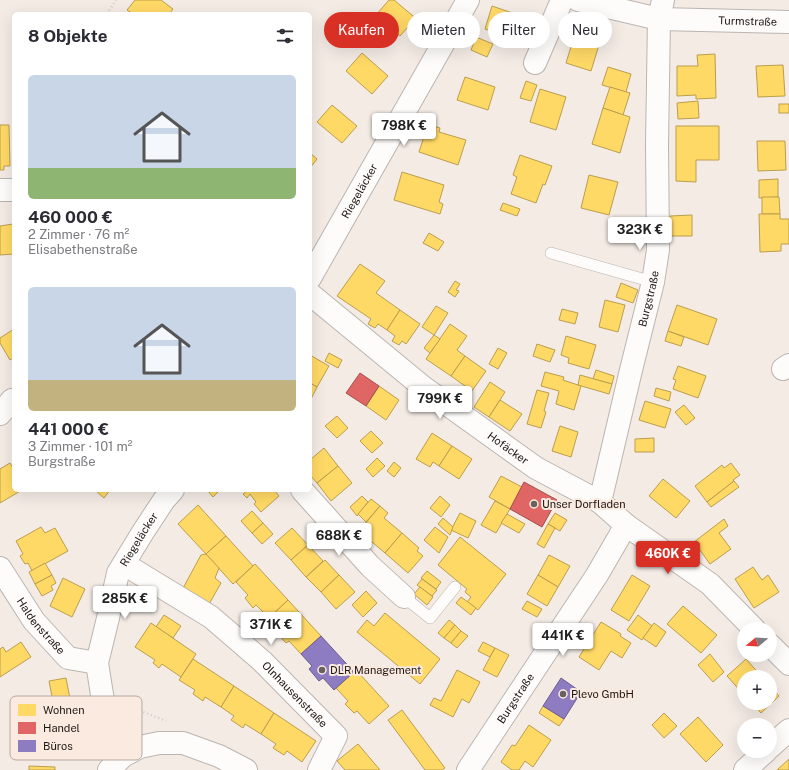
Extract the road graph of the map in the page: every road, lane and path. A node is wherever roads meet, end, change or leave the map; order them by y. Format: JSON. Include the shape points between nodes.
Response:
{"nodes":[{"id":1,"x":116,"y":0,"type":"edge"},
{"id":2,"x":468,"y":0,"type":"edge"},
{"id":3,"x":562,"y":0,"type":"edge"},
{"id":4,"x":578,"y":0,"type":"edge"},
{"id":5,"x":661,"y":10,"type":"edge"},
{"id":6,"x":108,"y":12,"type":"edge"},
{"id":7,"x":789,"y":22,"type":"edge"},
{"id":8,"x":535,"y":63,"type":"dead end"},
{"id":9,"x":0,"y":190,"type":"edge"},
{"id":10,"x":12,"y":190,"type":"edge"},
{"id":11,"x":551,"y":253,"type":"dead end"},
{"id":12,"x":312,"y":274,"type":"edge"},
{"id":13,"x":653,"y":282,"type":"junction"},
{"id":14,"x":312,"y":296,"type":"edge"},
{"id":15,"x":171,"y":492,"type":"edge"},
{"id":16,"x":304,"y":492,"type":"edge"},
{"id":17,"x":600,"y":502,"type":"junction"},
{"id":18,"x":626,"y":525,"type":"junction"},
{"id":19,"x":124,"y":564,"type":"junction"},
{"id":20,"x":0,"y":568,"type":"edge"},
{"id":21,"x":455,"y":587,"type":"dead end"},
{"id":22,"x":404,"y":597,"type":"joint"},
{"id":23,"x":747,"y":622,"type":"edge"},
{"id":24,"x":777,"y":652,"type":"edge"},
{"id":25,"x":789,"y":664,"type":"edge"},
{"id":26,"x":98,"y":671,"type":"junction"},
{"id":27,"x":102,"y":696,"type":"edge"},
{"id":28,"x":125,"y":696,"type":"edge"},
{"id":29,"x":142,"y":711,"type":"edge"},
{"id":30,"x":166,"y":721,"type":"dead end"},
{"id":31,"x":789,"y":730,"type":"edge"},
{"id":32,"x":777,"y":741,"type":"edge"},
{"id":33,"x":142,"y":747,"type":"edge"},
{"id":34,"x":758,"y":758,"type":"edge"},
{"id":35,"x":246,"y":770,"type":"edge"},
{"id":36,"x":319,"y":770,"type":"edge"},
{"id":37,"x":468,"y":770,"type":"edge"},
{"id":38,"x":745,"y":770,"type":"edge"}],
"edges":[{"from":1,"to":6,"type":"path"},
{"from":2,"to":12,"type":"street","name":"Riegeläcker"},
{"from":3,"to":8,"type":"street"},
{"from":4,"to":5,"type":"street"},
{"from":5,"to":7,"type":"street","name":"Turmstraße"},
{"from":5,"to":13,"type":"street","name":"Burgstraße","via":[[657,144],[658,250]]},
{"from":9,"to":10,"type":"street"},
{"from":11,"to":13,"type":"lane"},
{"from":13,"to":17,"type":"street","name":"Burgstraße"},
{"from":14,"to":17,"type":"street","name":"Hofäcker","via":[[430,392],[536,468]]},
{"from":15,"to":19,"type":"street","name":"Riegeläcker"},
{"from":16,"to":22,"type":"street","via":[[370,566]]},
{"from":17,"to":18,"type":"street","name":"Hofäcker"},
{"from":18,"to":23,"type":"street","name":"Hofäcker","via":[[710,584]]},
{"from":18,"to":37,"type":"street","name":"Burgstraße","via":[[597,575]]},
{"from":19,"to":26,"type":"street","name":"Riegeläcker","via":[[118,573]]},
{"from":19,"to":36,"type":"street","name":"Olnhausenstraße","via":[[211,617],[262,661],[336,736]]},
{"from":20,"to":26,"type":"street","name":"Haldenstraße","via":[[34,621],[68,658]]},
{"from":21,"to":22,"type":"lane","via":[[430,618]]},
{"from":24,"to":25,"type":"street"},
{"from":26,"to":27,"type":"street","name":"Riegeläcker"},
{"from":26,"to":28,"type":"path"},
{"from":29,"to":30,"type":"path"},
{"from":31,"to":32,"type":"street"},
{"from":33,"to":35,"type":"street","via":[[159,743],[183,743],[220,756]]},
{"from":34,"to":38,"type":"street"}]}
